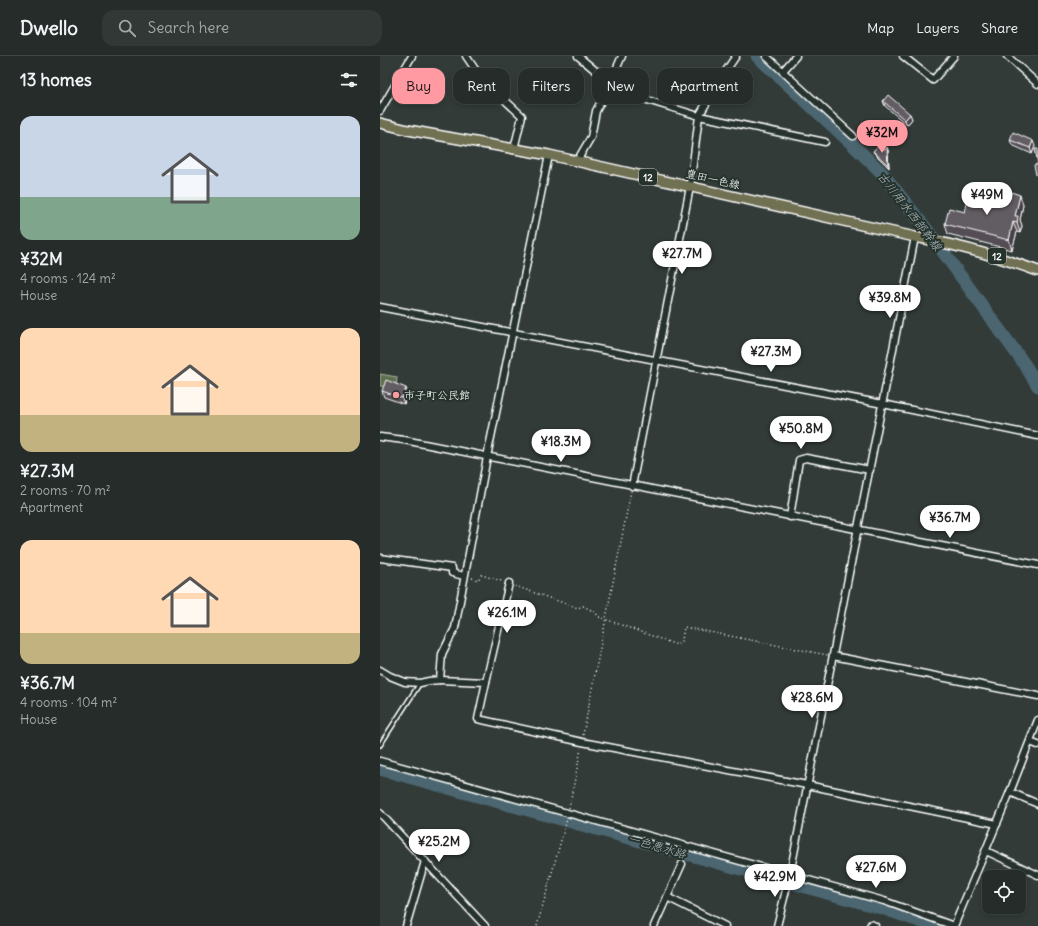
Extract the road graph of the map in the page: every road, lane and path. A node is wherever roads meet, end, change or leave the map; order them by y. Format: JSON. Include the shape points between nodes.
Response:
{"nodes":[{"id":1,"x":412,"y":56,"type":"edge"},
{"id":2,"x":466,"y":56,"type":"edge"},
{"id":3,"x":578,"y":56,"type":"edge"},
{"id":4,"x":622,"y":56,"type":"edge"},
{"id":5,"x":736,"y":56,"type":"edge"},
{"id":6,"x":766,"y":56,"type":"edge"},
{"id":7,"x":796,"y":56,"type":"edge"},
{"id":8,"x":903,"y":56,"type":"edge"},
{"id":9,"x":954,"y":56,"type":"edge"},
{"id":10,"x":1007,"y":56,"type":"edge"},
{"id":11,"x":592,"y":68,"type":"edge"},
{"id":12,"x":617,"y":68,"type":"edge"},
{"id":13,"x":783,"y":71,"type":"junction"},
{"id":14,"x":1038,"y":84,"type":"edge"},
{"id":15,"x":649,"y":101,"type":"edge"},
{"id":16,"x":600,"y":104,"type":"edge"},
{"id":17,"x":380,"y":111,"type":"edge"},
{"id":18,"x":699,"y":116,"type":"junction"},
{"id":19,"x":380,"y":122,"type":"edge"},
{"id":20,"x":853,"y":136,"type":"dead end"},
{"id":21,"x":825,"y":142,"type":"dead end"},
{"id":22,"x":514,"y":148,"type":"junction"},
{"id":23,"x":549,"y":155,"type":"junction"},
{"id":24,"x":577,"y":161,"type":"junction"},
{"id":25,"x":690,"y":187,"type":"junction"},
{"id":26,"x":915,"y":237,"type":"junction"},
{"id":27,"x":1038,"y":271,"type":"edge"},
{"id":28,"x":380,"y":307,"type":"edge"},
{"id":29,"x":512,"y":332,"type":"junction"},
{"id":30,"x":656,"y":360,"type":"junction"},
{"id":31,"x":883,"y":404,"type":"junction"},
{"id":32,"x":1038,"y":436,"type":"edge"},
{"id":33,"x":380,"y":437,"type":"edge"},
{"id":34,"x":487,"y":457,"type":"junction"},
{"id":35,"x":870,"y":470,"type":"junction"},
{"id":36,"x":632,"y":486,"type":"junction"},
{"id":37,"x":790,"y":517,"type":"junction"},
{"id":38,"x":858,"y":530,"type":"junction"},
{"id":39,"x":380,"y":558,"type":"edge"},
{"id":40,"x":1038,"y":565,"type":"edge"},
{"id":41,"x":464,"y":576,"type":"junction"},
{"id":42,"x":509,"y":583,"type":"junction"},
{"id":43,"x":607,"y":619,"type":"junction"},
{"id":44,"x":833,"y":656,"type":"junction"},
{"id":45,"x":380,"y":670,"type":"edge"},
{"id":46,"x":440,"y":680,"type":"junction"},
{"id":47,"x":486,"y":682,"type":"junction"},
{"id":48,"x":420,"y":683,"type":"junction"},
{"id":49,"x":1038,"y":696,"type":"edge"},
{"id":50,"x":1038,"y":720,"type":"edge"},
{"id":51,"x":582,"y":742,"type":"junction"},
{"id":52,"x":1030,"y":742,"type":"junction"},
{"id":53,"x":380,"y":745,"type":"edge"},
{"id":54,"x":1038,"y":745,"type":"edge"},
{"id":55,"x":380,"y":761,"type":"edge"},
{"id":56,"x":807,"y":785,"type":"junction"},
{"id":57,"x":1010,"y":792,"type":"junction"},
{"id":58,"x":1038,"y":804,"type":"edge"},
{"id":59,"x":380,"y":813,"type":"edge"},
{"id":60,"x":568,"y":813,"type":"junction"},
{"id":61,"x":997,"y":824,"type":"junction"},
{"id":62,"x":986,"y":851,"type":"junction"},
{"id":63,"x":425,"y":861,"type":"junction"},
{"id":64,"x":682,"y":864,"type":"dead end"},
{"id":65,"x":790,"y":874,"type":"junction"},
{"id":66,"x":1038,"y":875,"type":"edge"},
{"id":67,"x":667,"y":898,"type":"junction"},
{"id":68,"x":406,"y":926,"type":"edge"},
{"id":69,"x":485,"y":926,"type":"edge"},
{"id":70,"x":537,"y":926,"type":"edge"},
{"id":71,"x":654,"y":926,"type":"edge"},
{"id":72,"x":725,"y":926,"type":"edge"},
{"id":73,"x":777,"y":926,"type":"edge"},
{"id":74,"x":870,"y":926,"type":"edge"},
{"id":75,"x":875,"y":926,"type":"edge"},
{"id":76,"x":954,"y":926,"type":"edge"}],
"edges":[{"from":1,"to":17,"type":"street"},
{"from":2,"to":22,"type":"street","via":[[481,78],[522,116]]},
{"from":3,"to":11,"type":"street"},
{"from":4,"to":12,"type":"street"},
{"from":5,"to":18,"type":"street"},
{"from":6,"to":13,"type":"street"},
{"from":7,"to":13,"type":"street"},
{"from":8,"to":9,"type":"street","via":[[933,80]]},
{"from":10,"to":14,"type":"street"},
{"from":13,"to":20,"type":"street"},
{"from":15,"to":18,"type":"street"},
{"from":16,"to":24,"type":"street","via":[[591,137]]},
{"from":18,"to":21,"type":"street"},
{"from":18,"to":25,"type":"street"},
{"from":19,"to":22,"type":"main road","name":"豊田一色線","number":"12","via":[[408,130]]},
{"from":22,"to":23,"type":"main road","name":"豊田一色線","number":"12"},
{"from":23,"to":24,"type":"main road","name":"豊田一色線","number":"12"},
{"from":23,"to":29,"type":"street"},
{"from":24,"to":25,"type":"main road","name":"豊田一色線","number":"12"},
{"from":25,"to":26,"type":"main road","name":"豊田一色線","number":"12"},
{"from":25,"to":30,"type":"street"},
{"from":26,"to":27,"type":"main road","name":"豊田一色線","number":"12","via":[[954,244]]},
{"from":26,"to":31,"type":"street"},
{"from":28,"to":29,"type":"street"},
{"from":29,"to":30,"type":"street"},
{"from":29,"to":34,"type":"street"},
{"from":30,"to":31,"type":"street"},
{"from":30,"to":36,"type":"street"},
{"from":31,"to":32,"type":"street"},
{"from":31,"to":35,"type":"street"},
{"from":33,"to":34,"type":"street"},
{"from":34,"to":36,"type":"street"},
{"from":34,"to":41,"type":"street"},
{"from":35,"to":37,"type":"street","via":[[806,458],[799,460]]},
{"from":35,"to":38,"type":"street"},
{"from":36,"to":37,"type":"street"},
{"from":36,"to":43,"type":"path"},
{"from":37,"to":38,"type":"street"},
{"from":38,"to":40,"type":"street"},
{"from":38,"to":44,"type":"street"},
{"from":39,"to":41,"type":"street","via":[[452,568],[452,573]]},
{"from":41,"to":42,"type":"path","via":[[478,580],[481,575]]},
{"from":41,"to":46,"type":"street","via":[[455,628],[442,654]]},
{"from":42,"to":43,"type":"path","via":[[578,608],[583,606],[598,617]]},
{"from":42,"to":47,"type":"street"},
{"from":43,"to":44,"type":"path","via":[[677,645],[682,640],[684,627]]},
{"from":43,"to":51,"type":"path"},
{"from":44,"to":49,"type":"street"},
{"from":44,"to":56,"type":"street"},
{"from":45,"to":48,"type":"street","via":[[406,682]]},
{"from":46,"to":47,"type":"street"},
{"from":46,"to":48,"type":"street"},
{"from":47,"to":51,"type":"street","via":[[478,719]]},
{"from":48,"to":53,"type":"lane"},
{"from":50,"to":52,"type":"street"},
{"from":51,"to":56,"type":"street"},
{"from":51,"to":60,"type":"path"},
{"from":52,"to":54,"type":"street"},
{"from":52,"to":57,"type":"street"},
{"from":55,"to":60,"type":"street"},
{"from":56,"to":61,"type":"street"},
{"from":56,"to":65,"type":"street"},
{"from":57,"to":58,"type":"street"},
{"from":57,"to":61,"type":"street"},
{"from":59,"to":63,"type":"street"},
{"from":60,"to":65,"type":"street"},
{"from":60,"to":70,"type":"path"},
{"from":61,"to":62,"type":"street"},
{"from":62,"to":66,"type":"street"},
{"from":62,"to":76,"type":"street"},
{"from":63,"to":68,"type":"street"},
{"from":63,"to":69,"type":"street"},
{"from":64,"to":67,"type":"street"},
{"from":65,"to":73,"type":"street"},
{"from":65,"to":76,"type":"street","via":[[884,901]]},
{"from":67,"to":71,"type":"street"},
{"from":67,"to":72,"type":"street"},
{"from":74,"to":75,"type":"street"}]}
